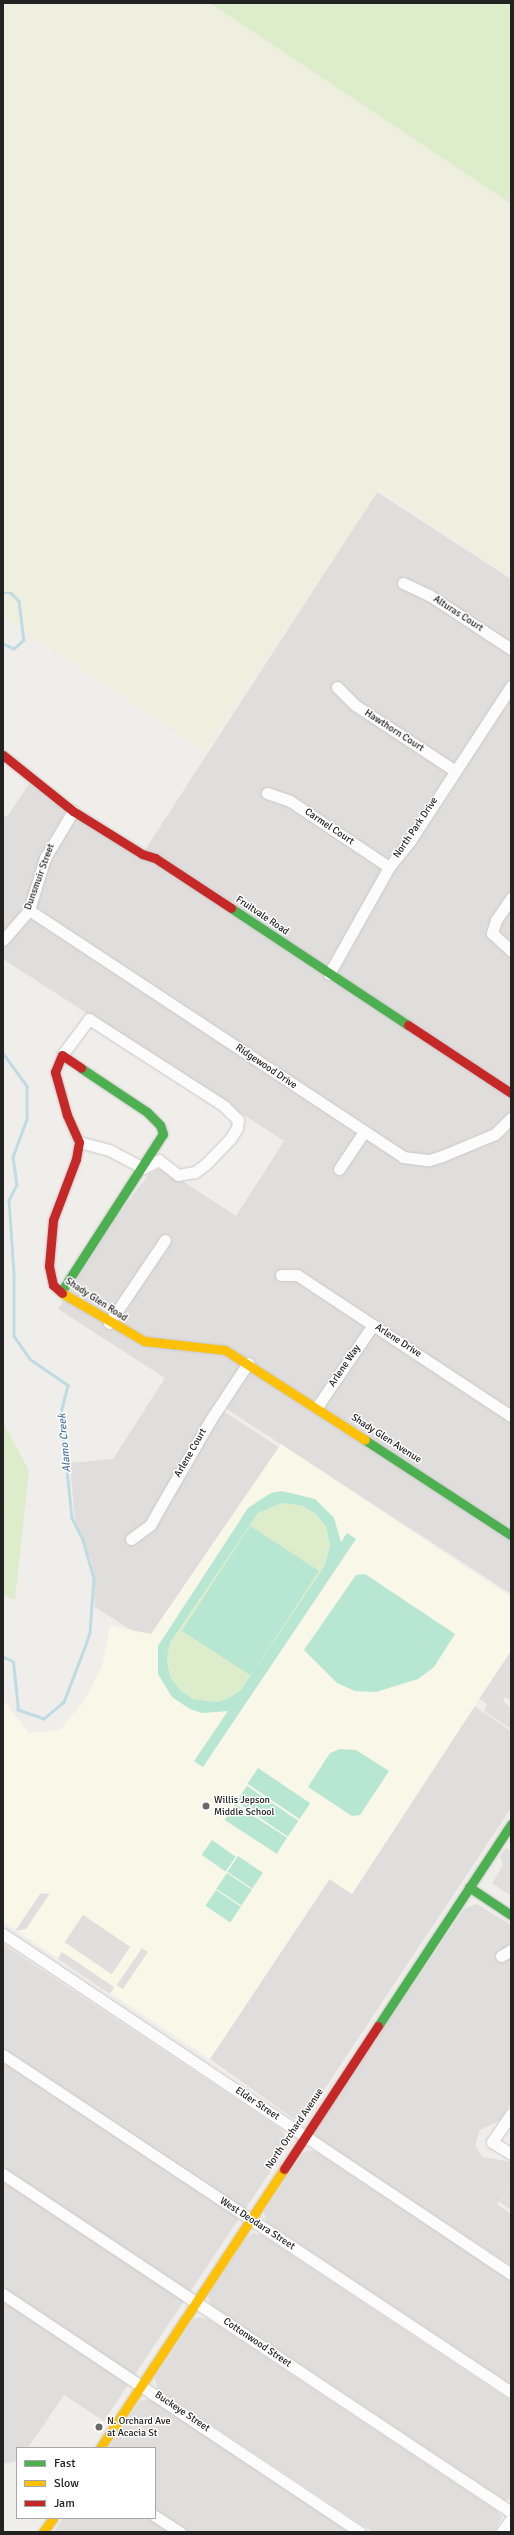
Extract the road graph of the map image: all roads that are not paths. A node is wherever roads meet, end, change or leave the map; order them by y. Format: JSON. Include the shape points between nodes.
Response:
{"nodes":[{"id":1,"x":403,"y":583,"type":"dead end"},
{"id":2,"x":511,"y":649,"type":"edge"},
{"id":3,"x":511,"y":686,"type":"edge"},
{"id":4,"x":337,"y":687,"type":"dead end"},
{"id":5,"x":3,"y":755,"type":"edge"},
{"id":6,"x":454,"y":770,"type":"junction"},
{"id":7,"x":267,"y":793,"type":"dead end"},
{"id":8,"x":73,"y":811,"type":"junction"},
{"id":9,"x":389,"y":867,"type":"junction"},
{"id":10,"x":511,"y":898,"type":"edge"},
{"id":11,"x":30,"y":910,"type":"junction"},
{"id":12,"x":3,"y":940,"type":"edge"},
{"id":13,"x":511,"y":951,"type":"edge"},
{"id":14,"x":329,"y":974,"type":"junction"},
{"id":15,"x":62,"y":1055,"type":"junction"},
{"id":16,"x":511,"y":1093,"type":"edge"},
{"id":17,"x":511,"y":1118,"type":"edge"},
{"id":18,"x":364,"y":1132,"type":"junction"},
{"id":19,"x":79,"y":1142,"type":"junction"},
{"id":20,"x":142,"y":1168,"type":"junction"},
{"id":21,"x":339,"y":1169,"type":"dead end"},
{"id":22,"x":165,"y":1240,"type":"dead end"},
{"id":23,"x":282,"y":1274,"type":"dead end"},
{"id":24,"x":61,"y":1292,"type":"junction"},
{"id":25,"x":109,"y":1323,"type":"junction"},
{"id":26,"x":373,"y":1325,"type":"junction"},
{"id":27,"x":248,"y":1362,"type":"junction"},
{"id":28,"x":317,"y":1407,"type":"junction"},
{"id":29,"x":511,"y":1416,"type":"edge"},
{"id":30,"x":511,"y":1535,"type":"edge"},
{"id":31,"x":131,"y":1539,"type":"dead end"},
{"id":32,"x":511,"y":1824,"type":"edge"},
{"id":33,"x":469,"y":1887,"type":"junction"},
{"id":34,"x":511,"y":1915,"type":"edge"},
{"id":35,"x":3,"y":1934,"type":"edge"},
{"id":36,"x":511,"y":1950,"type":"edge"},
{"id":37,"x":501,"y":1956,"type":"dead end"},
{"id":38,"x":3,"y":2056,"type":"edge"},
{"id":39,"x":511,"y":2114,"type":"edge"},
{"id":40,"x":303,"y":2136,"type":"junction"},
{"id":41,"x":511,"y":2154,"type":"edge"},
{"id":42,"x":3,"y":2174,"type":"edge"},
{"id":43,"x":249,"y":2218,"type":"junction"},
{"id":44,"x":511,"y":2274,"type":"edge"},
{"id":45,"x":3,"y":2294,"type":"edge"},
{"id":46,"x":194,"y":2301,"type":"junction"},
{"id":47,"x":139,"y":2384,"type":"junction"},
{"id":48,"x":511,"y":2392,"type":"edge"},
{"id":49,"x":101,"y":2447,"type":"edge"},
{"id":50,"x":511,"y":2512,"type":"edge"},
{"id":51,"x":156,"y":2517,"type":"edge"},
{"id":52,"x":52,"y":2519,"type":"edge"},
{"id":53,"x":511,"y":2519,"type":"edge"},
{"id":54,"x":44,"y":2532,"type":"edge"},
{"id":55,"x":180,"y":2532,"type":"edge"},
{"id":56,"x":360,"y":2532,"type":"edge"},
{"id":57,"x":502,"y":2532,"type":"edge"}],
"edges":[{"from":1,"to":2,"type":"street","name":"Alturas Court","via":[[430,595]]},
{"from":3,"to":6,"type":"street","name":"North Park Drive"},
{"from":4,"to":6,"type":"street","name":"Hawthorn Court","via":[[355,705]]},
{"from":5,"to":8,"type":"street","name":"Fruitvale Road"},
{"from":6,"to":9,"type":"street","name":"North Park Drive","via":[[410,841]]},
{"from":7,"to":9,"type":"street","name":"Carmel Court","via":[[290,801]]},
{"from":8,"to":11,"type":"street","name":"Dunsmuir Street","via":[[45,858]]},
{"from":8,"to":14,"type":"street","name":"Fruitvale Road","via":[[142,854],[155,858]]},
{"from":9,"to":14,"type":"street","name":"North Park Drive"},
{"from":10,"to":13,"type":"street","via":[[496,920],[492,933]]},
{"from":11,"to":12,"type":"street","name":"Dunsmuir Street"},
{"from":11,"to":18,"type":"street","name":"Ridgewood Drive"},
{"from":14,"to":16,"type":"street","name":"Fruitvale Road"},
{"from":15,"to":19,"type":"street","via":[[55,1072],[67,1115]]},
{"from":15,"to":20,"type":"street","via":[[147,1112],[160,1125],[160,1140]]},
{"from":15,"to":20,"type":"street","via":[[89,1019],[224,1106],[238,1120],[237,1128],[230,1139],[195,1172],[178,1175],[159,1160]]},
{"from":17,"to":18,"type":"street","name":"Ridgewood Drive","via":[[494,1134],[429,1160],[404,1157]]},
{"from":18,"to":21,"type":"street"},
{"from":19,"to":20,"type":"street","via":[[109,1150]]},
{"from":19,"to":24,"type":"street","name":"Shady Glen Road","via":[[76,1159],[53,1220],[49,1266],[52,1285]]},
{"from":20,"to":24,"type":"street"},
{"from":22,"to":25,"type":"street"},
{"from":23,"to":26,"type":"street","name":"Arlene Drive","via":[[297,1275]]},
{"from":24,"to":25,"type":"street","name":"Shady Glen Road"},
{"from":25,"to":27,"type":"street","name":"Shady Glen Road","via":[[144,1341],[225,1350]]},
{"from":26,"to":28,"type":"street","name":"Arlene Way"},
{"from":26,"to":29,"type":"street","name":"Arlene Drive"},
{"from":27,"to":28,"type":"street","name":"Shady Glen Avenue"},
{"from":27,"to":31,"type":"street","name":"Arlene Court","via":[[211,1419],[150,1526]]},
{"from":28,"to":30,"type":"street","name":"Shady Glen Avenue"},
{"from":32,"to":33,"type":"street","name":"North Orchard Avenue"},
{"from":33,"to":34,"type":"street"},
{"from":33,"to":40,"type":"street","name":"North Orchard Avenue"},
{"from":35,"to":40,"type":"street","name":"Elder Street"},
{"from":36,"to":37,"type":"street"},
{"from":38,"to":43,"type":"street","name":"West Deodara Street"},
{"from":39,"to":41,"type":"street","via":[[492,2142]]},
{"from":40,"to":43,"type":"street","name":"North Orchard Avenue"},
{"from":40,"to":44,"type":"street","name":"Elder Street"},
{"from":42,"to":46,"type":"street","name":"Cottonwood Street"},
{"from":43,"to":46,"type":"street","name":"North Orchard Avenue"},
{"from":43,"to":48,"type":"street","name":"West Deodara Street"},
{"from":45,"to":47,"type":"street","name":"Buckeye Street"},
{"from":46,"to":47,"type":"street","name":"North Orchard Avenue"},
{"from":46,"to":50,"type":"street","name":"Cottonwood Street"},
{"from":47,"to":49,"type":"street","name":"North Orchard Avenue"},
{"from":47,"to":56,"type":"street","name":"Buckeye Street"},
{"from":51,"to":55,"type":"street"},
{"from":52,"to":54,"type":"street"},
{"from":53,"to":57,"type":"street"}]}
